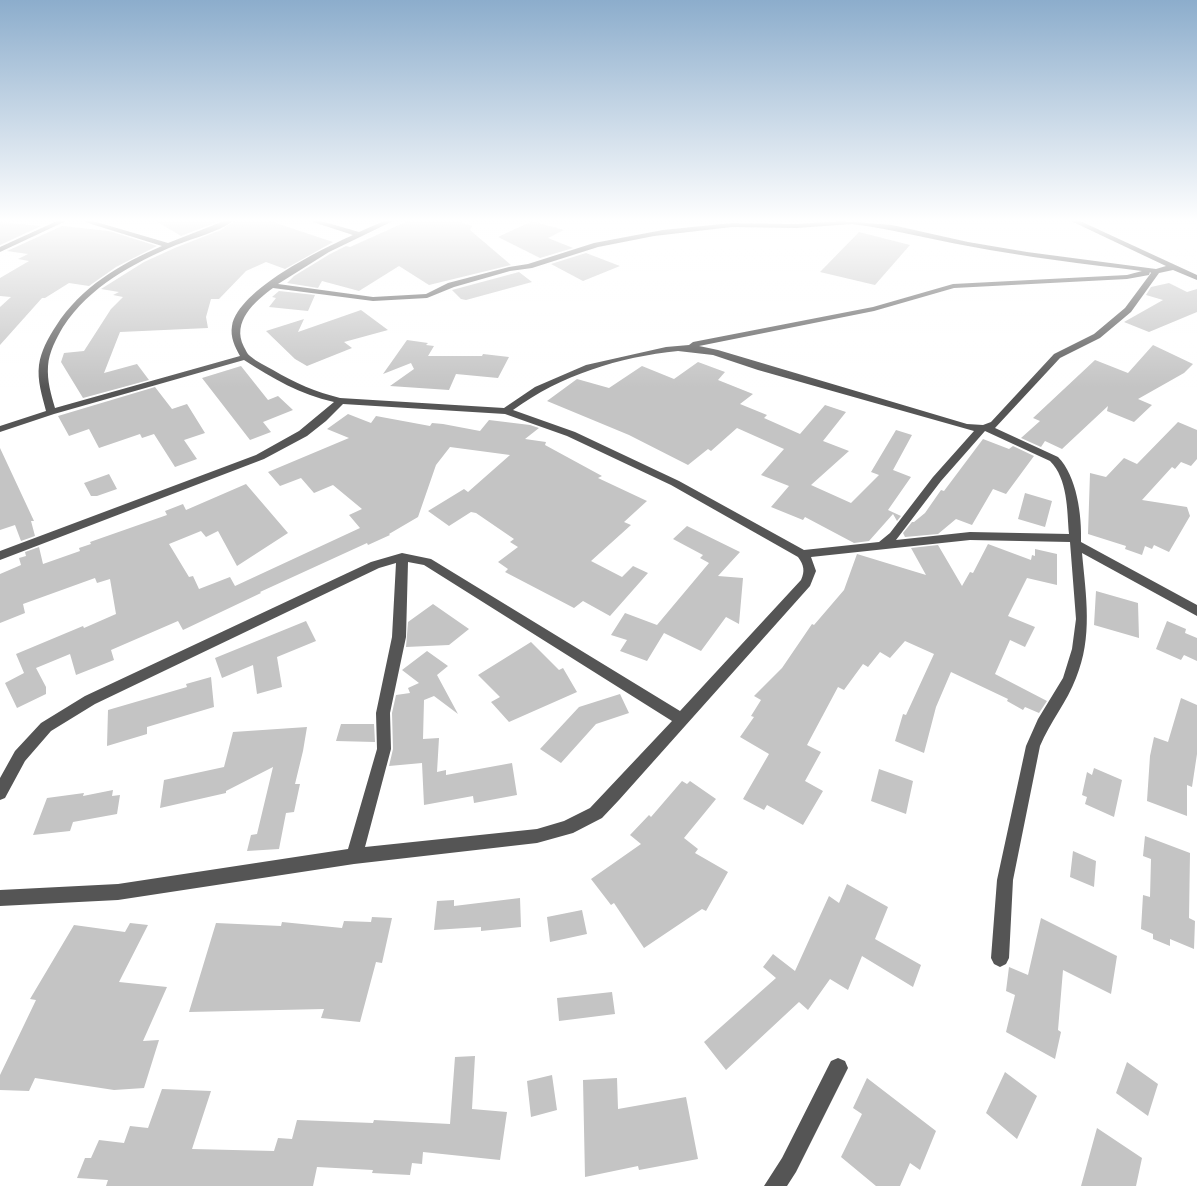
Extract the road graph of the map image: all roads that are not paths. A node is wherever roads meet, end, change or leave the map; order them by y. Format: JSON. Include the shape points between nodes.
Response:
{"nodes":[{"id":1,"x":110,"y":276,"type":"edge"},
{"id":2,"x":285,"y":276,"type":"edge"},
{"id":3,"x":482,"y":276,"type":"edge"},
{"id":4,"x":1130,"y":276,"type":"edge"},
{"id":5,"x":1152,"y":276,"type":"edge"},
{"id":6,"x":271,"y":285,"type":"junction"},
{"id":7,"x":679,"y":348,"type":"junction"},
{"id":8,"x":245,"y":356,"type":"junction"},
{"id":9,"x":340,"y":401,"type":"junction"},
{"id":10,"x":506,"y":410,"type":"junction"},
{"id":11,"x":51,"y":412,"type":"junction"},
{"id":12,"x":984,"y":428,"type":"junction"},
{"id":13,"x":0,"y":429,"type":"edge"},
{"id":14,"x":1076,"y":541,"type":"junction"},
{"id":15,"x":882,"y":546,"type":"junction"},
{"id":16,"x":802,"y":554,"type":"junction"},
{"id":17,"x":0,"y":556,"type":"edge"},
{"id":18,"x":402,"y":557,"type":"junction"},
{"id":19,"x":1197,"y":611,"type":"edge"},
{"id":20,"x":681,"y":719,"type":"junction"},
{"id":21,"x":0,"y":793,"type":"edge"},
{"id":22,"x":354,"y":856,"type":"junction"},
{"id":23,"x":0,"y":898,"type":"edge"},
{"id":24,"x":1000,"y":958,"type":"dead end"},
{"id":25,"x":838,"y":1068,"type":"dead end"},
{"id":26,"x":775,"y":1186,"type":"edge"}],
"edges":[{"from":1,"to":11,"type":"street","via":[[74,305],[48,349],[43,366],[44,387]]},
{"from":2,"to":6,"type":"street"},
{"from":3,"to":6,"type":"street","via":[[427,296],[373,299]]},
{"from":4,"to":7,"type":"street","via":[[953,286],[846,315]]},
{"from":5,"to":12,"type":"street","via":[[1128,310],[1097,336],[1057,356],[995,424]]},
{"from":6,"to":8,"type":"street","via":[[242,312],[236,327],[237,342]]},
{"from":7,"to":10,"type":"street","via":[[618,359],[572,372],[528,394]]},
{"from":7,"to":12,"type":"street","via":[[719,353],[963,426]]},
{"from":8,"to":9,"type":"street","via":[[288,383],[312,394]]},
{"from":8,"to":11,"type":"street"},
{"from":9,"to":10,"type":"street"},
{"from":9,"to":17,"type":"street","via":[[310,430],[260,457]]},
{"from":10,"to":16,"type":"street","via":[[571,434],[675,483]]},
{"from":11,"to":13,"type":"street"},
{"from":12,"to":14,"type":"street","via":[[1042,452],[1061,466],[1072,500]]},
{"from":12,"to":15,"type":"street","via":[[936,479],[894,536]]},
{"from":14,"to":15,"type":"street","via":[[970,536]]},
{"from":14,"to":19,"type":"street"},
{"from":14,"to":24,"type":"street","via":[[1082,619],[1079,649],[1069,679],[1042,723],[1033,746],[1005,880]]},
{"from":15,"to":16,"type":"street"},
{"from":16,"to":20,"type":"street","via":[[810,564],[811,574],[806,583]]},
{"from":18,"to":20,"type":"street","via":[[427,562]]},
{"from":18,"to":21,"type":"street","via":[[375,565],[90,700],[46,727],[20,756]]},
{"from":18,"to":22,"type":"street","via":[[400,637],[383,713],[384,749]]},
{"from":20,"to":22,"type":"street","via":[[614,795],[596,812],[567,828],[537,836]]},
{"from":22,"to":23,"type":"street","via":[[118,892]]},
{"from":25,"to":26,"type":"street"}]}
